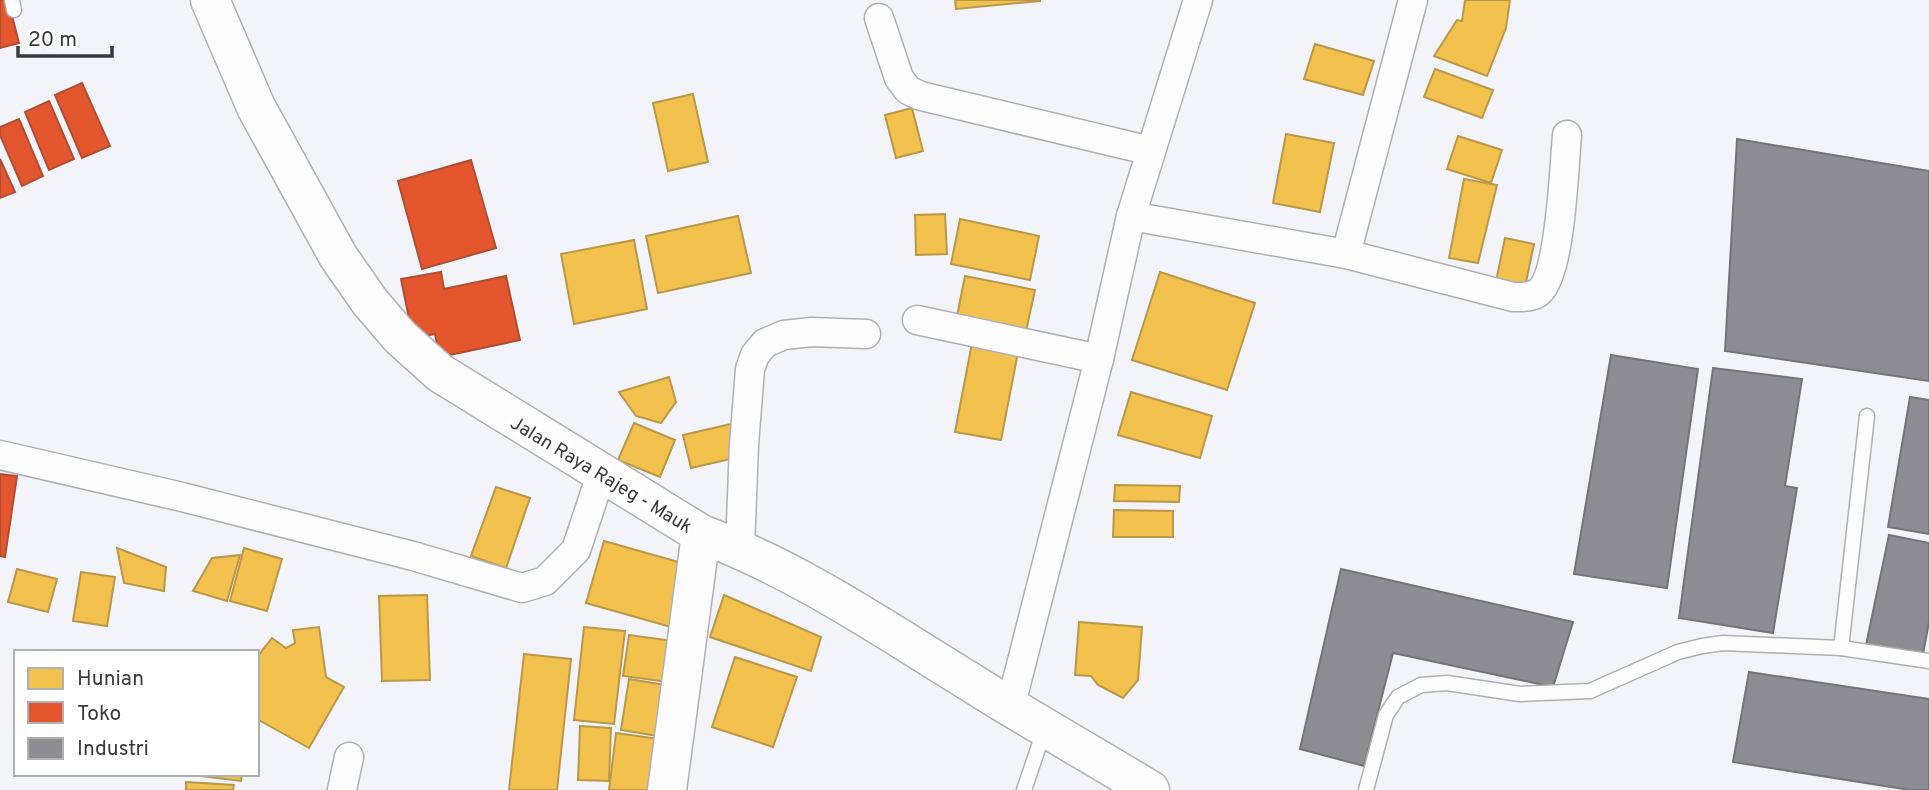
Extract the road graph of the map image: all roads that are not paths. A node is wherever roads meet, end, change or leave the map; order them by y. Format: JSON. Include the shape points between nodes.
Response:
{"nodes":[{"id":1,"x":210,"y":0,"type":"edge"},
{"id":2,"x":1198,"y":0,"type":"edge"},
{"id":3,"x":1413,"y":0,"type":"edge"},
{"id":4,"x":879,"y":18,"type":"dead end"},
{"id":5,"x":1566,"y":135,"type":"dead end"},
{"id":6,"x":1151,"y":151,"type":"junction"},
{"id":7,"x":1131,"y":216,"type":"junction"},
{"id":8,"x":1346,"y":254,"type":"junction"},
{"id":9,"x":917,"y":320,"type":"dead end"},
{"id":10,"x":866,"y":334,"type":"dead end"},
{"id":11,"x":1099,"y":359,"type":"junction"},
{"id":12,"x":1867,"y":416,"type":"dead end"},
{"id":13,"x":0,"y":455,"type":"edge"},
{"id":14,"x":602,"y":472,"type":"junction"},
{"id":15,"x":701,"y":534,"type":"junction"},
{"id":16,"x":740,"y":548,"type":"junction"},
{"id":17,"x":1841,"y":648,"type":"junction"},
{"id":18,"x":1929,"y":661,"type":"edge"},
{"id":19,"x":1010,"y":708,"type":"junction"},
{"id":20,"x":1045,"y":727,"type":"junction"},
{"id":21,"x":349,"y":757,"type":"dead end"},
{"id":22,"x":342,"y":790,"type":"edge"},
{"id":23,"x":667,"y":790,"type":"edge"},
{"id":24,"x":1024,"y":790,"type":"edge"},
{"id":25,"x":1150,"y":790,"type":"edge"},
{"id":26,"x":1366,"y":790,"type":"edge"}],
"edges":[{"from":1,"to":14,"type":"main road","name":"Jalan Raya Rajeg - Mauk","via":[[256,107],[338,256],[370,302],[440,373]]},
{"from":2,"to":6,"type":"street"},
{"from":3,"to":8,"type":"street"},
{"from":4,"to":6,"type":"street","via":[[899,78],[914,93]]},
{"from":5,"to":8,"type":"street","via":[[1548,281],[1531,297],[1513,297]]},
{"from":6,"to":7,"type":"street"},
{"from":7,"to":8,"type":"street"},
{"from":7,"to":11,"type":"street"},
{"from":9,"to":11,"type":"street"},
{"from":10,"to":16,"type":"street","via":[[784,335],[765,343],[755,355],[745,433]]},
{"from":11,"to":19,"type":"street"},
{"from":12,"to":17,"type":"lane"},
{"from":13,"to":14,"type":"street","via":[[400,552],[522,588],[545,582],[576,550]]},
{"from":14,"to":15,"type":"main road","name":"Jalan Raya Rajeg - Mauk"},
{"from":15,"to":16,"type":"main road","name":"Jalan Raya Rajeg - Mauk"},
{"from":15,"to":23,"type":"main road"},
{"from":16,"to":19,"type":"main road","name":"Jalan Raya Rajeg - Mauk","via":[[852,608]]},
{"from":17,"to":18,"type":"lane"},
{"from":17,"to":26,"type":"lane","via":[[1702,646],[1590,691],[1520,694],[1447,683],[1421,685],[1398,697],[1386,715]]},
{"from":19,"to":20,"type":"main road","name":"Jalan Raya Rajeg - Mauk"},
{"from":20,"to":24,"type":"lane"},
{"from":20,"to":25,"type":"main road","name":"Jalan Raya Rajeg - Mauk"},
{"from":21,"to":22,"type":"street"}]}
